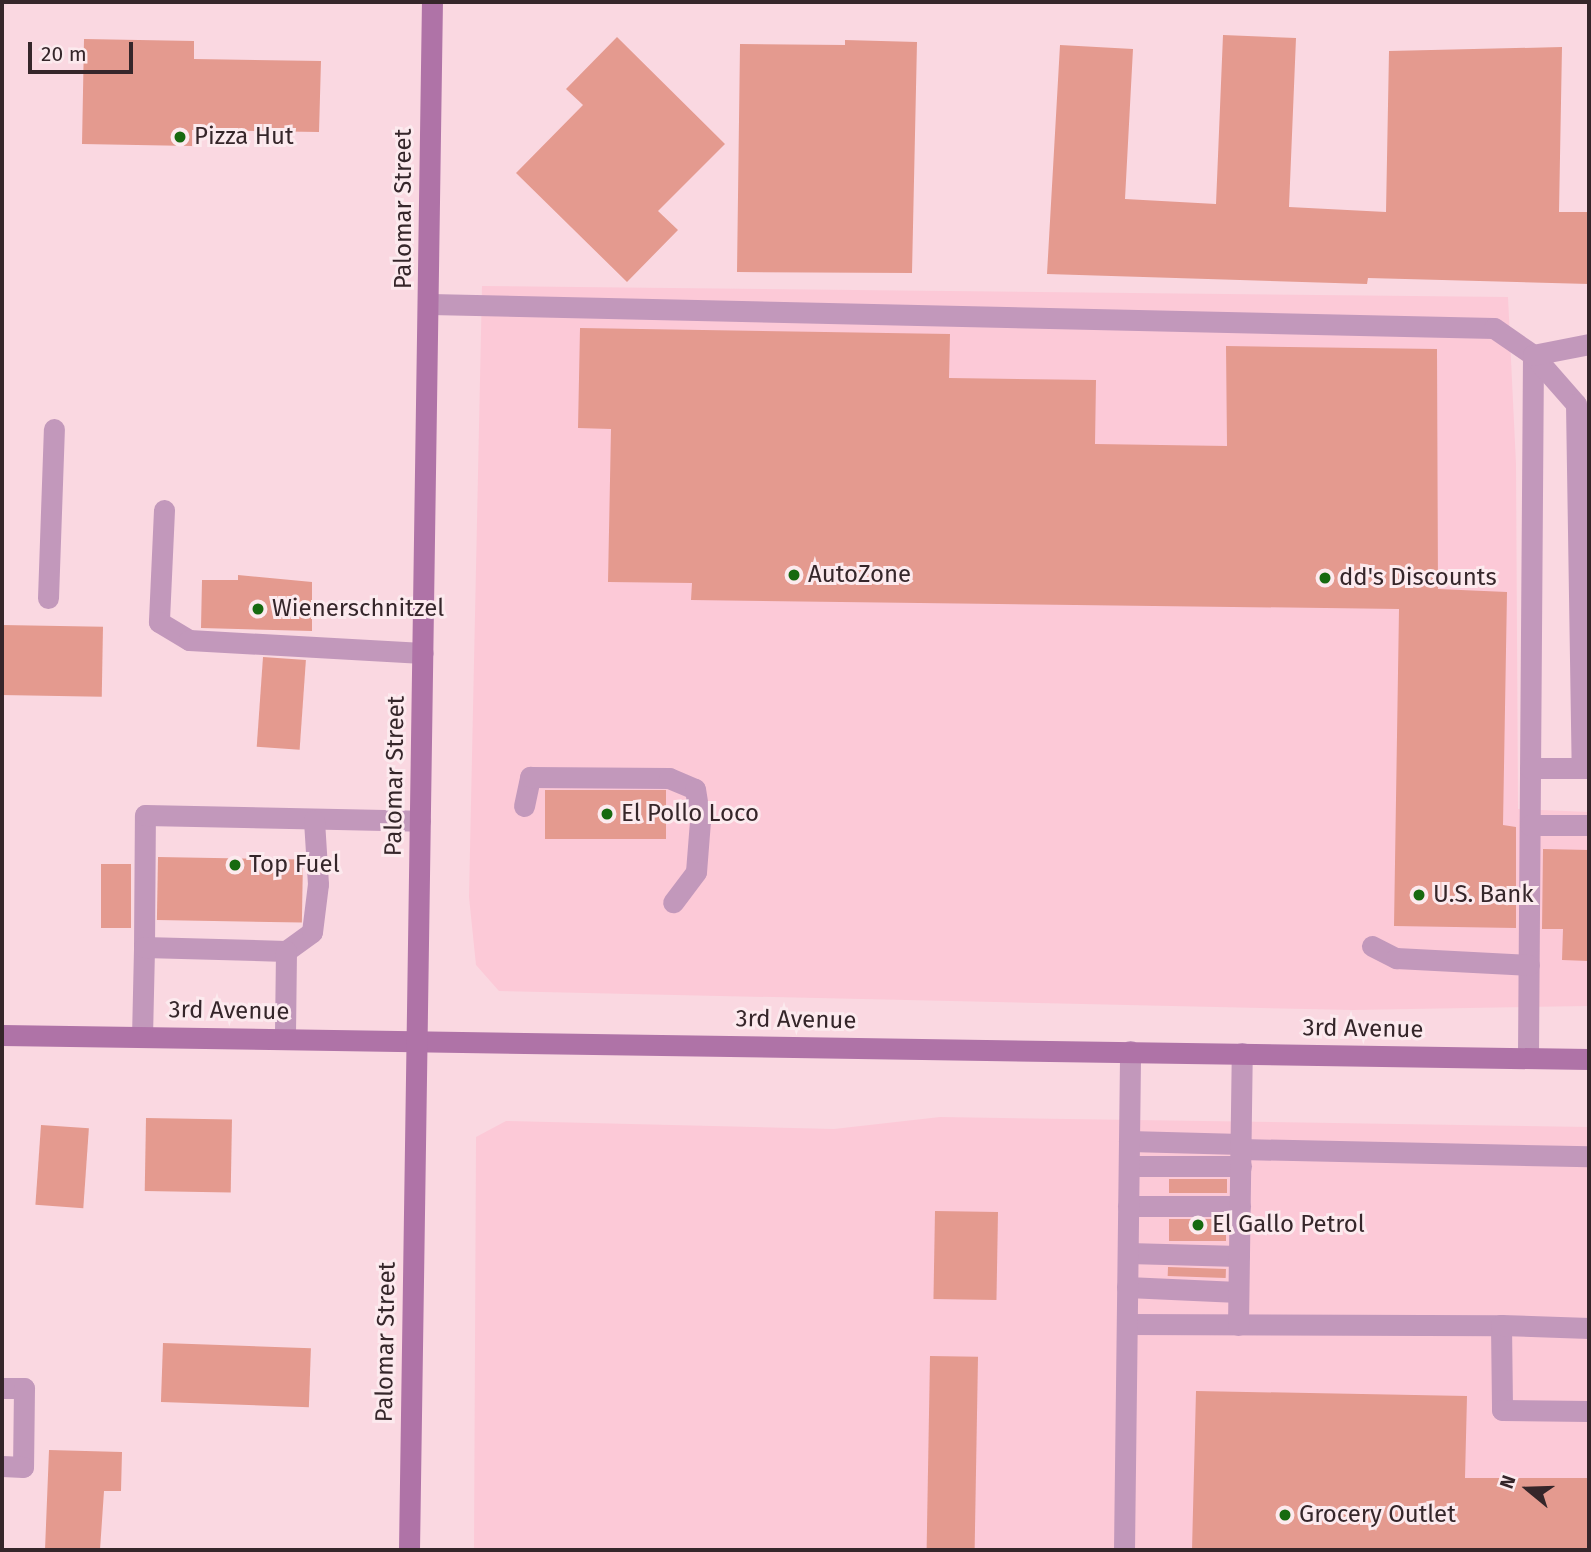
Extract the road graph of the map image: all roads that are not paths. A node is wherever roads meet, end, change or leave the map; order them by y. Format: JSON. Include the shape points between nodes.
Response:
{"nodes":[{"id":1,"x":432,"y":2,"type":"edge"},
{"id":2,"x":430,"y":304,"type":"junction"},
{"id":3,"x":1589,"y":344,"type":"edge"},
{"id":4,"x":1533,"y":355,"type":"junction"},
{"id":5,"x":54,"y":429,"type":"dead end"},
{"id":6,"x":164,"y":510,"type":"dead end"},
{"id":7,"x":48,"y":598,"type":"dead end"},
{"id":8,"x":423,"y":653,"type":"junction"},
{"id":9,"x":1530,"y":768,"type":"junction"},
{"id":10,"x":1586,"y":768,"type":"edge"},
{"id":11,"x":524,"y":806,"type":"dead end"},
{"id":12,"x":314,"y":820,"type":"junction"},
{"id":13,"x":420,"y":821,"type":"junction"},
{"id":14,"x":1530,"y":825,"type":"junction"},
{"id":15,"x":1589,"y":825,"type":"edge"},
{"id":16,"x":673,"y":902,"type":"dead end"},
{"id":17,"x":1372,"y":946,"type":"dead end"},
{"id":18,"x":144,"y":947,"type":"junction"},
{"id":19,"x":286,"y":951,"type":"junction"},
{"id":20,"x":1529,"y":965,"type":"junction"},
{"id":21,"x":2,"y":1035,"type":"edge"},
{"id":22,"x":142,"y":1037,"type":"junction"},
{"id":23,"x":285,"y":1038,"type":"junction"},
{"id":24,"x":417,"y":1040,"type":"junction"},
{"id":25,"x":1130,"y":1051,"type":"junction"},
{"id":26,"x":1242,"y":1053,"type":"junction"},
{"id":27,"x":1528,"y":1058,"type":"junction"},
{"id":28,"x":1589,"y":1059,"type":"edge"},
{"id":29,"x":1129,"y":1141,"type":"junction"},
{"id":30,"x":1241,"y":1153,"type":"junction"},
{"id":31,"x":1589,"y":1156,"type":"edge"},
{"id":32,"x":1129,"y":1166,"type":"junction"},
{"id":33,"x":1128,"y":1206,"type":"junction"},
{"id":34,"x":1240,"y":1206,"type":"junction"},
{"id":35,"x":1128,"y":1254,"type":"junction"},
{"id":36,"x":1239,"y":1256,"type":"junction"},
{"id":37,"x":1127,"y":1287,"type":"junction"},
{"id":38,"x":1238,"y":1292,"type":"junction"},
{"id":39,"x":1127,"y":1324,"type":"junction"},
{"id":40,"x":1238,"y":1325,"type":"junction"},
{"id":41,"x":1501,"y":1325,"type":"junction"},
{"id":42,"x":1589,"y":1328,"type":"edge"},
{"id":43,"x":2,"y":1388,"type":"edge"},
{"id":44,"x":1589,"y":1411,"type":"edge"},
{"id":45,"x":2,"y":1466,"type":"edge"},
{"id":46,"x":409,"y":1550,"type":"edge"},
{"id":47,"x":1124,"y":1550,"type":"edge"}],
"edges":[{"from":1,"to":2,"type":"main road","name":"Palomar Street"},
{"from":2,"to":4,"type":"lane","via":[[1494,328]]},
{"from":2,"to":8,"type":"main road","name":"Palomar Street"},
{"from":3,"to":4,"type":"lane"},
{"from":4,"to":9,"type":"lane"},
{"from":4,"to":10,"type":"lane","via":[[1576,404]]},
{"from":5,"to":7,"type":"lane"},
{"from":6,"to":8,"type":"lane","via":[[159,622],[189,640]]},
{"from":8,"to":13,"type":"main road","name":"Palomar Street"},
{"from":9,"to":10,"type":"lane"},
{"from":9,"to":14,"type":"lane"},
{"from":11,"to":16,"type":"lane","via":[[530,777],[669,778],[695,789],[700,821],[696,872]]},
{"from":12,"to":13,"type":"lane"},
{"from":12,"to":18,"type":"lane","via":[[145,815]]},
{"from":12,"to":19,"type":"lane","via":[[318,884],[312,932]]},
{"from":13,"to":24,"type":"main road","name":"Palomar Street"},
{"from":14,"to":15,"type":"lane"},
{"from":14,"to":20,"type":"lane"},
{"from":17,"to":20,"type":"lane","via":[[1396,958]]},
{"from":18,"to":19,"type":"lane"},
{"from":18,"to":22,"type":"lane"},
{"from":19,"to":23,"type":"lane"},
{"from":20,"to":27,"type":"lane"},
{"from":21,"to":22,"type":"main road","name":"3rd Avenue"},
{"from":22,"to":23,"type":"main road","name":"3rd Avenue"},
{"from":23,"to":24,"type":"main road","name":"3rd Avenue"},
{"from":24,"to":25,"type":"main road","name":"3rd Avenue"},
{"from":24,"to":46,"type":"main road","name":"Palomar Street"},
{"from":25,"to":26,"type":"main road","name":"3rd Avenue"},
{"from":25,"to":29,"type":"lane"},
{"from":26,"to":27,"type":"main road","name":"3rd Avenue"},
{"from":26,"to":30,"type":"lane"},
{"from":27,"to":28,"type":"main road","name":"3rd Avenue"},
{"from":29,"to":30,"type":"lane"},
{"from":29,"to":32,"type":"lane"},
{"from":30,"to":31,"type":"lane"},
{"from":30,"to":32,"type":"lane"},
{"from":30,"to":34,"type":"lane"},
{"from":32,"to":33,"type":"lane"},
{"from":33,"to":34,"type":"lane"},
{"from":33,"to":35,"type":"lane"},
{"from":34,"to":36,"type":"lane"},
{"from":35,"to":36,"type":"lane"},
{"from":35,"to":37,"type":"lane"},
{"from":36,"to":38,"type":"lane"},
{"from":37,"to":38,"type":"lane"},
{"from":37,"to":39,"type":"lane"},
{"from":38,"to":40,"type":"lane"},
{"from":39,"to":40,"type":"lane"},
{"from":39,"to":47,"type":"lane"},
{"from":40,"to":41,"type":"lane"},
{"from":41,"to":42,"type":"lane"},
{"from":41,"to":44,"type":"lane","via":[[1502,1410]]},
{"from":43,"to":45,"type":"lane","via":[[24,1388],[24,1420],[23,1467]]}]}
